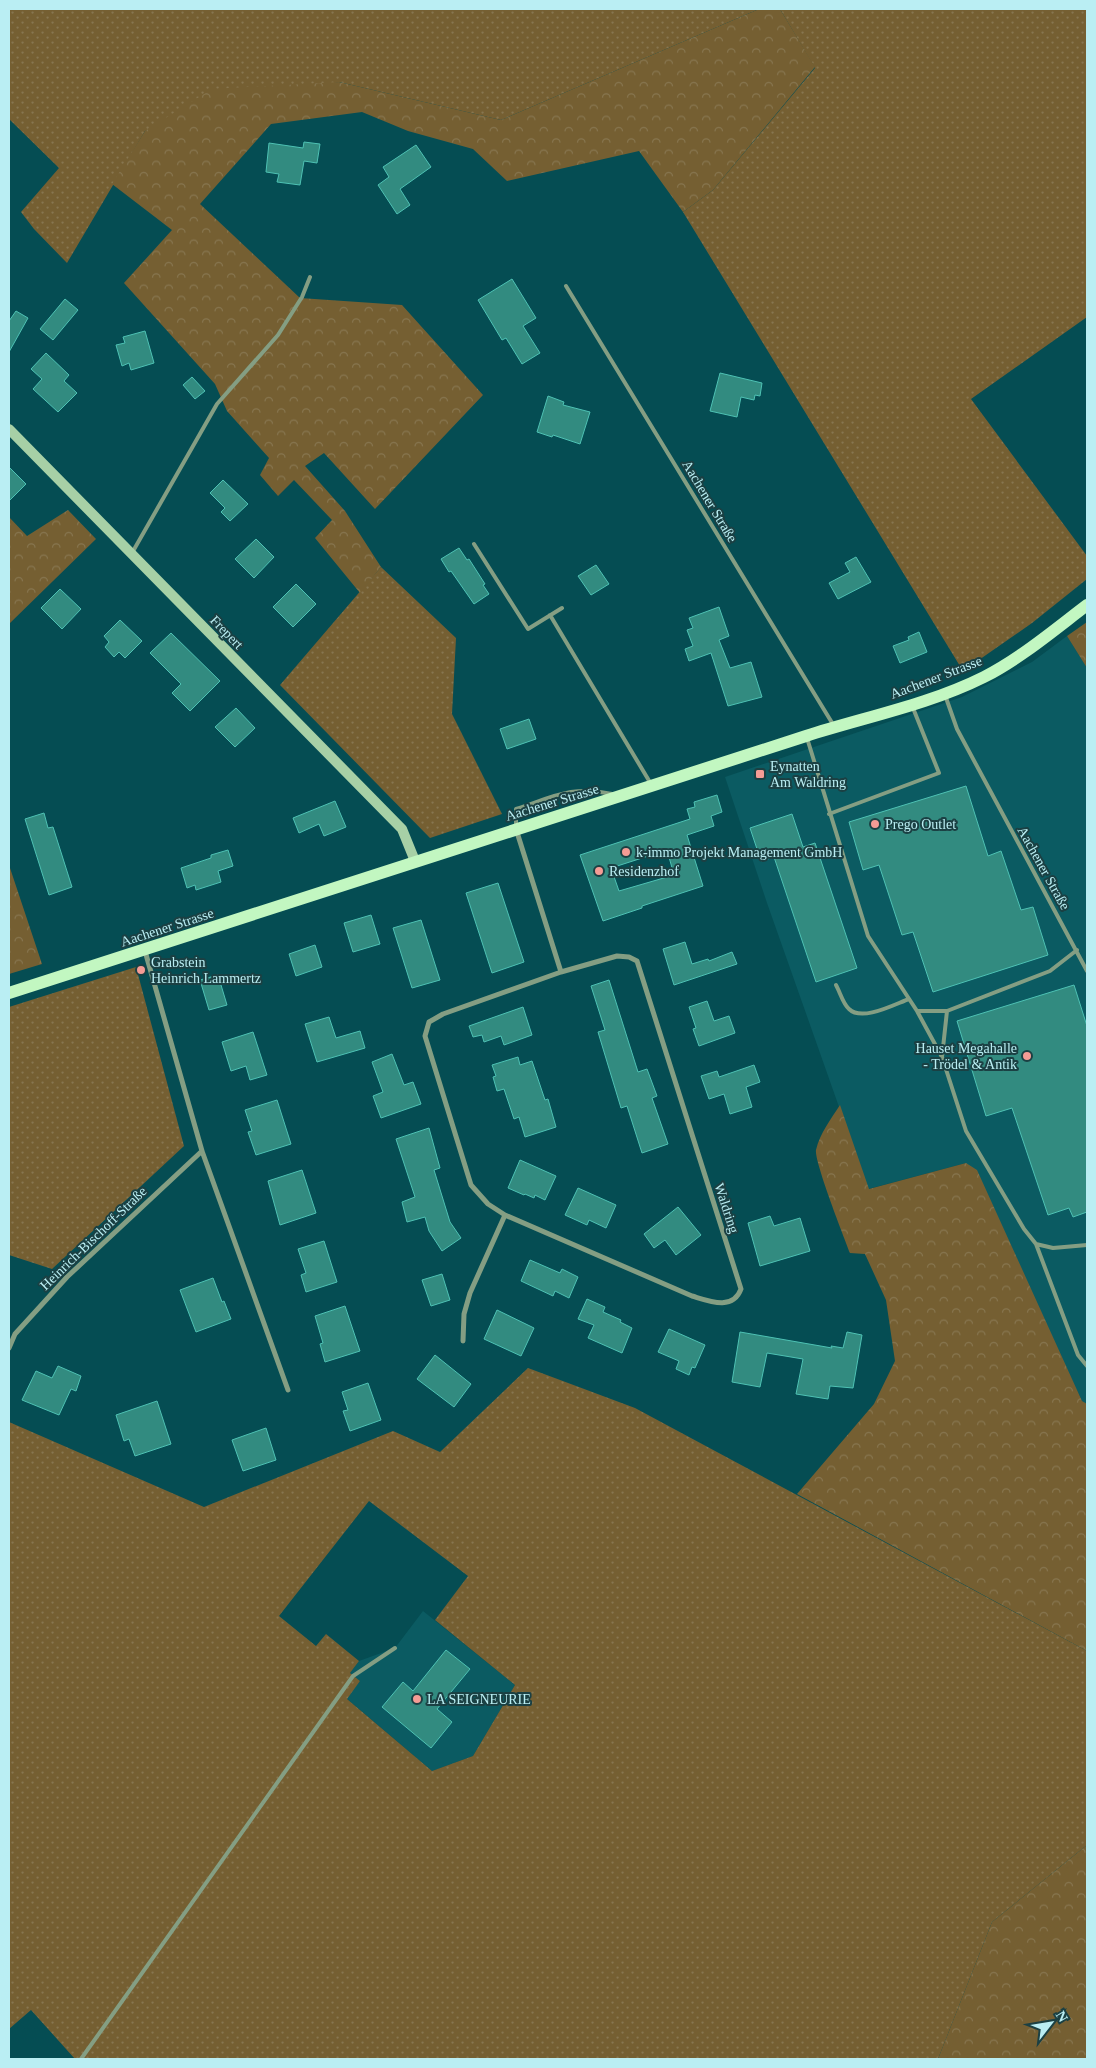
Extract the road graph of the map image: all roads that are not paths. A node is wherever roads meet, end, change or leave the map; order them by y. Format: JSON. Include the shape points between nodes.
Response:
{"nodes":[{"id":1,"x":310,"y":278,"type":"dead end"},
{"id":2,"x":566,"y":286,"type":"dead end"},
{"id":3,"x":9,"y":429,"type":"edge"},
{"id":4,"x":474,"y":544,"type":"dead end"},
{"id":5,"x":132,"y":553,"type":"junction"},
{"id":6,"x":1087,"y":605,"type":"edge"},
{"id":7,"x":562,"y":608,"type":"dead end"},
{"id":8,"x":550,"y":615,"type":"junction"},
{"id":9,"x":944,"y":693,"type":"junction"},
{"id":10,"x":912,"y":704,"type":"junction"},
{"id":11,"x":835,"y":727,"type":"junction"},
{"id":12,"x":806,"y":736,"type":"junction"},
{"id":13,"x":652,"y":786,"type":"junction"},
{"id":14,"x":622,"y":796,"type":"junction"},
{"id":15,"x":829,"y":814,"type":"junction"},
{"id":16,"x":516,"y":829,"type":"junction"},
{"id":17,"x":415,"y":861,"type":"junction"},
{"id":18,"x":145,"y":950,"type":"junction"},
{"id":19,"x":1076,"y":950,"type":"junction"},
{"id":20,"x":1087,"y":970,"type":"edge"},
{"id":21,"x":561,"y":972,"type":"junction"},
{"id":22,"x":836,"y":985,"type":"dead end"},
{"id":23,"x":9,"y":993,"type":"edge"},
{"id":24,"x":909,"y":999,"type":"junction"},
{"id":25,"x":917,"y":1011,"type":"junction"},
{"id":26,"x":947,"y":1011,"type":"junction"},
{"id":27,"x":942,"y":1057,"type":"junction"},
{"id":28,"x":202,"y":1151,"type":"junction"},
{"id":29,"x":505,"y":1215,"type":"junction"},
{"id":30,"x":1036,"y":1244,"type":"junction"},
{"id":31,"x":1087,"y":1245,"type":"edge"},
{"id":32,"x":463,"y":1340,"type":"dead end"},
{"id":33,"x":9,"y":1348,"type":"edge"},
{"id":34,"x":1087,"y":1366,"type":"edge"},
{"id":35,"x":288,"y":1390,"type":"dead end"},
{"id":36,"x":395,"y":1648,"type":"dead end"},
{"id":37,"x":81,"y":2059,"type":"edge"}],
"edges":[{"from":1,"to":5,"type":"lane","via":[[278,335],[217,404]]},
{"from":2,"to":11,"type":"lane","name":"Aachener Straße"},
{"from":3,"to":5,"type":"street","name":"Frepert"},
{"from":4,"to":8,"type":"lane","via":[[528,629]]},
{"from":5,"to":17,"type":"street","name":"Frepert","via":[[402,829]]},
{"from":6,"to":9,"type":"main road","name":"Aachener Strasse","via":[[1018,657],[983,677]]},
{"from":7,"to":8,"type":"lane"},
{"from":8,"to":13,"type":"lane"},
{"from":9,"to":10,"type":"main road","name":"Aachener Strasse"},
{"from":9,"to":19,"type":"lane","name":"Aachener Straße","via":[[957,730]]},
{"from":10,"to":11,"type":"main road","name":"Aachener Strasse"},
{"from":10,"to":15,"type":"lane","via":[[939,773]]},
{"from":11,"to":12,"type":"main road","name":"Aachener Strasse"},
{"from":12,"to":13,"type":"main road","name":"Aachener Strasse"},
{"from":12,"to":15,"type":"lane"},
{"from":13,"to":14,"type":"main road","name":"Aachener Strasse"},
{"from":14,"to":16,"type":"main road","name":"Aachener Strasse"},
{"from":14,"to":16,"type":"lane","via":[[592,790],[570,791],[516,809]]},
{"from":15,"to":24,"type":"lane","via":[[868,936]]},
{"from":16,"to":17,"type":"main road","name":"Aachener Strasse"},
{"from":16,"to":21,"type":"street"},
{"from":17,"to":18,"type":"main road","name":"Aachener Strasse"},
{"from":18,"to":23,"type":"main road","name":"Aachener Strasse"},
{"from":18,"to":28,"type":"street"},
{"from":19,"to":20,"type":"lane","name":"Aachener Straße"},
{"from":19,"to":26,"type":"lane","via":[[1050,971]]},
{"from":21,"to":29,"type":"street","name":"Waldring","via":[[442,1014],[430,1022],[425,1036],[471,1185],[488,1204]]},
{"from":21,"to":29,"type":"street","name":"Waldring","via":[[617,956],[629,956],[637,961],[741,1289],[738,1297],[718,1303],[692,1296]]},
{"from":22,"to":24,"type":"lane","via":[[848,1009],[857,1014],[869,1014]]},
{"from":24,"to":25,"type":"lane"},
{"from":25,"to":26,"type":"lane"},
{"from":25,"to":27,"type":"lane"},
{"from":26,"to":27,"type":"lane"},
{"from":27,"to":30,"type":"lane","via":[[966,1130]]},
{"from":28,"to":33,"type":"street","name":"Heinrich-Bischoff-Straße","via":[[67,1277],[15,1334]]},
{"from":28,"to":35,"type":"street"},
{"from":29,"to":32,"type":"street","via":[[470,1293],[464,1314]]},
{"from":30,"to":31,"type":"lane","via":[[1053,1248]]},
{"from":30,"to":34,"type":"lane","via":[[1078,1355]]},
{"from":36,"to":37,"type":"lane","via":[[353,1676]]}]}
